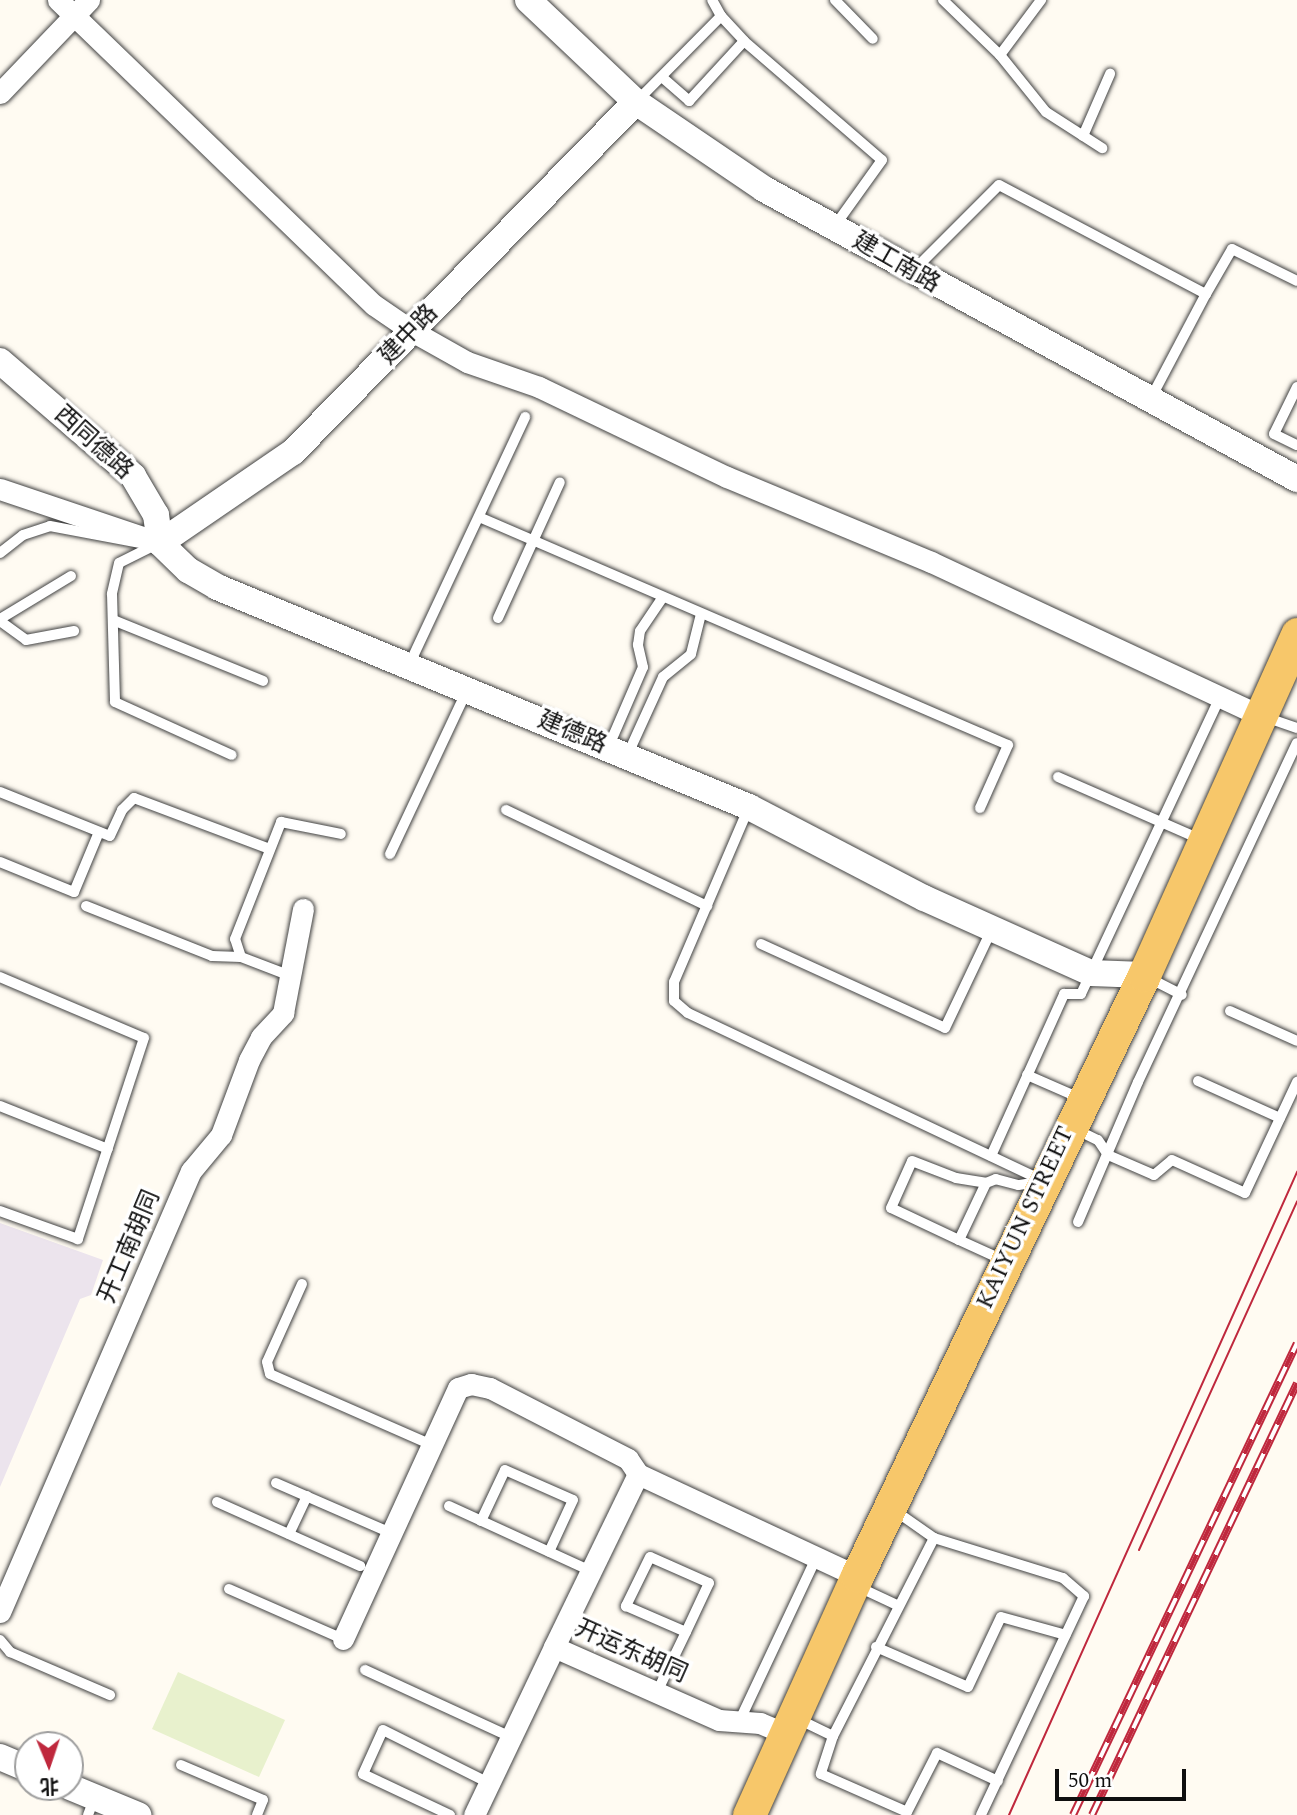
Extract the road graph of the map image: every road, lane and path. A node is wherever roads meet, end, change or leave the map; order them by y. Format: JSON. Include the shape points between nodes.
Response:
{"nodes":[{"id":1,"x":58,"y":0,"type":"edge"},
{"id":2,"x":89,"y":0,"type":"edge"},
{"id":3,"x":528,"y":0,"type":"edge"},
{"id":4,"x":712,"y":0,"type":"edge"},
{"id":5,"x":835,"y":0,"type":"edge"},
{"id":6,"x":943,"y":0,"type":"edge"},
{"id":7,"x":1041,"y":0,"type":"edge"},
{"id":8,"x":74,"y":16,"type":"junction"},
{"id":9,"x":721,"y":16,"type":"junction"},
{"id":10,"x":873,"y":39,"type":"dead end"},
{"id":11,"x":744,"y":41,"type":"junction"},
{"id":12,"x":1000,"y":55,"type":"junction"},
{"id":13,"x":1110,"y":74,"type":"dead end"},
{"id":14,"x":663,"y":78,"type":"junction"},
{"id":15,"x":0,"y":93,"type":"edge"},
{"id":16,"x":636,"y":102,"type":"junction"},
{"id":17,"x":1083,"y":136,"type":"junction"},
{"id":18,"x":1102,"y":148,"type":"dead end"},
{"id":19,"x":834,"y":228,"type":"junction"},
{"id":20,"x":912,"y":272,"type":"junction"},
{"id":21,"x":1297,"y":281,"type":"edge"},
{"id":22,"x":1206,"y":294,"type":"junction"},
{"id":23,"x":412,"y":331,"type":"junction"},
{"id":24,"x":0,"y":361,"type":"edge"},
{"id":25,"x":1297,"y":387,"type":"edge"},
{"id":26,"x":1150,"y":400,"type":"junction"},
{"id":27,"x":525,"y":417,"type":"dead end"},
{"id":28,"x":1297,"y":445,"type":"edge"},
{"id":29,"x":1297,"y":479,"type":"edge"},
{"id":30,"x":559,"y":482,"type":"dead end"},
{"id":31,"x":0,"y":488,"type":"edge"},
{"id":32,"x":479,"y":517,"type":"junction"},
{"id":33,"x":533,"y":541,"type":"junction"},
{"id":34,"x":160,"y":543,"type":"junction"},
{"id":35,"x":0,"y":553,"type":"edge"},
{"id":36,"x":71,"y":576,"type":"dead end"},
{"id":37,"x":662,"y":598,"type":"junction"},
{"id":38,"x":701,"y":614,"type":"junction"},
{"id":39,"x":498,"y":618,"type":"dead end"},
{"id":40,"x":0,"y":620,"type":"edge"},
{"id":41,"x":113,"y":620,"type":"junction"},
{"id":42,"x":74,"y":631,"type":"dead end"},
{"id":43,"x":1297,"y":634,"type":"edge"},
{"id":44,"x":409,"y":666,"type":"junction"},
{"id":45,"x":263,"y":681,"type":"dead end"},
{"id":46,"x":467,"y":690,"type":"junction"},
{"id":47,"x":1220,"y":697,"type":"junction"},
{"id":48,"x":1259,"y":715,"type":"junction"},
{"id":49,"x":1297,"y":728,"type":"edge"},
{"id":50,"x":1297,"y":743,"type":"edge"},
{"id":51,"x":618,"y":752,"type":"junction"},
{"id":52,"x":232,"y":755,"type":"dead end"},
{"id":53,"x":1058,"y":777,"type":"dead end"},
{"id":54,"x":0,"y":792,"type":"edge"},
{"id":55,"x":749,"y":807,"type":"junction"},
{"id":56,"x":980,"y":808,"type":"dead end"},
{"id":57,"x":506,"y":810,"type":"dead end"},
{"id":58,"x":1161,"y":823,"type":"junction"},
{"id":59,"x":99,"y":832,"type":"junction"},
{"id":60,"x":341,"y":834,"type":"dead end"},
{"id":61,"x":1202,"y":841,"type":"junction"},
{"id":62,"x":270,"y":849,"type":"junction"},
{"id":63,"x":390,"y":854,"type":"dead end"},
{"id":64,"x":0,"y":862,"type":"edge"},
{"id":65,"x":86,"y":906,"type":"dead end"},
{"id":66,"x":707,"y":906,"type":"junction"},
{"id":67,"x":303,"y":909,"type":"dead end"},
{"id":68,"x":992,"y":929,"type":"junction"},
{"id":69,"x":761,"y":944,"type":"dead end"},
{"id":70,"x":241,"y":957,"type":"junction"},
{"id":71,"x":1091,"y":973,"type":"junction"},
{"id":72,"x":288,"y":975,"type":"junction"},
{"id":73,"x":1144,"y":975,"type":"junction"},
{"id":74,"x":0,"y":976,"type":"edge"},
{"id":75,"x":1182,"y":995,"type":"junction"},
{"id":76,"x":1230,"y":1011,"type":"dead end"},
{"id":77,"x":1297,"y":1041,"type":"edge"},
{"id":78,"x":1027,"y":1075,"type":"junction"},
{"id":79,"x":1198,"y":1081,"type":"dead end"},
{"id":80,"x":1297,"y":1082,"type":"edge"},
{"id":81,"x":0,"y":1106,"type":"edge"},
{"id":82,"x":1075,"y":1112,"type":"junction"},
{"id":83,"x":1280,"y":1118,"type":"junction"},
{"id":84,"x":108,"y":1149,"type":"junction"},
{"id":85,"x":1108,"y":1155,"type":"junction"},
{"id":86,"x":991,"y":1156,"type":"junction"},
{"id":87,"x":1044,"y":1181,"type":"junction"},
{"id":88,"x":986,"y":1183,"type":"junction"},
{"id":89,"x":0,"y":1210,"type":"edge"},
{"id":90,"x":1078,"y":1222,"type":"dead end"},
{"id":91,"x":959,"y":1240,"type":"junction"},
{"id":92,"x":1006,"y":1261,"type":"junction"},
{"id":93,"x":302,"y":1284,"type":"dead end"},
{"id":94,"x":432,"y":1445,"type":"junction"},
{"id":95,"x":638,"y":1474,"type":"junction"},
{"id":96,"x":276,"y":1483,"type":"dead end"},
{"id":97,"x":307,"y":1496,"type":"junction"},
{"id":98,"x":217,"y":1502,"type":"dead end"},
{"id":99,"x":449,"y":1506,"type":"dead end"},
{"id":100,"x":890,"y":1507,"type":"junction"},
{"id":101,"x":481,"y":1521,"type":"junction"},
{"id":102,"x":391,"y":1533,"type":"junction"},
{"id":103,"x":289,"y":1534,"type":"junction"},
{"id":104,"x":934,"y":1538,"type":"junction"},
{"id":105,"x":549,"y":1552,"type":"junction"},
{"id":106,"x":816,"y":1558,"type":"junction"},
{"id":107,"x":360,"y":1566,"type":"dead end"},
{"id":108,"x":591,"y":1571,"type":"junction"},
{"id":109,"x":857,"y":1576,"type":"junction"},
{"id":110,"x":229,"y":1590,"type":"dead end"},
{"id":111,"x":897,"y":1605,"type":"junction"},
{"id":112,"x":0,"y":1612,"type":"edge"},
{"id":113,"x":686,"y":1632,"type":"junction"},
{"id":114,"x":1066,"y":1634,"type":"junction"},
{"id":115,"x":343,"y":1639,"type":"joint"},
{"id":116,"x":0,"y":1640,"type":"edge"},
{"id":117,"x":554,"y":1647,"type":"junction"},
{"id":118,"x":876,"y":1647,"type":"junction"},
{"id":119,"x":365,"y":1670,"type":"dead end"},
{"id":120,"x":657,"y":1692,"type":"junction"},
{"id":121,"x":110,"y":1695,"type":"dead end"},
{"id":122,"x":739,"y":1722,"type":"junction"},
{"id":123,"x":788,"y":1725,"type":"junction"},
{"id":124,"x":833,"y":1736,"type":"junction"},
{"id":125,"x":511,"y":1737,"type":"junction"},
{"id":126,"x":181,"y":1765,"type":"dead end"},
{"id":127,"x":998,"y":1781,"type":"junction"},
{"id":128,"x":489,"y":1783,"type":"junction"},
{"id":129,"x":92,"y":1806,"type":"edge"},
{"id":130,"x":750,"y":1810,"type":"edge"},
{"id":131,"x":138,"y":1815,"type":"edge"},
{"id":132,"x":257,"y":1815,"type":"edge"},
{"id":133,"x":450,"y":1815,"type":"edge"},
{"id":134,"x":474,"y":1815,"type":"edge"},
{"id":135,"x":982,"y":1815,"type":"edge"}],
"edges":[{"from":1,"to":8,"type":"street"},
{"from":2,"to":8,"type":"street"},
{"from":3,"to":16,"type":"street","name":"建工南路"},
{"from":4,"to":9,"type":"lane"},
{"from":5,"to":10,"type":"lane"},
{"from":6,"to":12,"type":"lane"},
{"from":7,"to":12,"type":"lane"},
{"from":8,"to":15,"type":"street"},
{"from":8,"to":23,"type":"street","via":[[374,305]]},
{"from":9,"to":11,"type":"lane"},
{"from":9,"to":14,"type":"lane"},
{"from":11,"to":14,"type":"lane","via":[[689,101]]},
{"from":11,"to":19,"type":"lane","via":[[882,160]]},
{"from":12,"to":17,"type":"lane","via":[[1046,112]]},
{"from":13,"to":17,"type":"lane"},
{"from":14,"to":16,"type":"lane"},
{"from":16,"to":19,"type":"street","name":"建工南路","via":[[706,152]]},
{"from":16,"to":23,"type":"street","name":"建中路"},
{"from":17,"to":18,"type":"lane"},
{"from":19,"to":20,"type":"street","name":"建工南路"},
{"from":20,"to":22,"type":"lane","via":[[999,185]]},
{"from":20,"to":26,"type":"street","name":"建工南路"},
{"from":21,"to":22,"type":"lane","via":[[1232,249]]},
{"from":22,"to":26,"type":"lane"},
{"from":23,"to":34,"type":"street","name":"建中路","via":[[292,452]]},
{"from":23,"to":47,"type":"street","via":[[467,362],[539,387],[727,477],[931,562]]},
{"from":24,"to":34,"type":"street","name":"西同德路","via":[[133,477],[156,515]]},
{"from":25,"to":28,"type":"lane","via":[[1275,434]]},
{"from":26,"to":29,"type":"street","name":"建工南路"},
{"from":27,"to":32,"type":"lane"},
{"from":30,"to":33,"type":"lane"},
{"from":31,"to":34,"type":"street","name":"建德路","via":[[56,511]]},
{"from":32,"to":33,"type":"lane"},
{"from":32,"to":44,"type":"lane"},
{"from":33,"to":37,"type":"lane"},
{"from":33,"to":39,"type":"lane"},
{"from":34,"to":35,"type":"lane","via":[[126,544],[63,525],[23,535]]},
{"from":34,"to":41,"type":"lane","via":[[120,563],[112,594]]},
{"from":34,"to":44,"type":"street","name":"建德路","via":[[188,570],[217,587]]},
{"from":36,"to":40,"type":"lane"},
{"from":37,"to":38,"type":"lane"},
{"from":37,"to":51,"type":"lane","via":[[640,631],[643,667]]},
{"from":38,"to":51,"type":"lane","via":[[691,654],[663,677]]},
{"from":38,"to":56,"type":"lane","via":[[1008,745]]},
{"from":40,"to":42,"type":"lane","via":[[26,640]]},
{"from":41,"to":45,"type":"lane"},
{"from":41,"to":52,"type":"lane","via":[[115,702]]},
{"from":43,"to":48,"type":"main road","name":"KAIYUN STREET"},
{"from":44,"to":46,"type":"street","name":"建德路"},
{"from":46,"to":51,"type":"street","name":"建德路"},
{"from":46,"to":63,"type":"lane"},
{"from":47,"to":48,"type":"street"},
{"from":47,"to":58,"type":"lane"},
{"from":48,"to":49,"type":"lane"},
{"from":48,"to":61,"type":"main road","name":"KAIYUN STREET"},
{"from":50,"to":75,"type":"lane"},
{"from":51,"to":55,"type":"street","name":"建德路"},
{"from":53,"to":58,"type":"lane"},
{"from":54,"to":59,"type":"lane"},
{"from":55,"to":66,"type":"lane"},
{"from":55,"to":68,"type":"street","name":"建德路"},
{"from":57,"to":66,"type":"lane"},
{"from":58,"to":61,"type":"lane"},
{"from":58,"to":71,"type":"lane"},
{"from":59,"to":62,"type":"lane","via":[[110,836],[122,810],[134,798]]},
{"from":59,"to":64,"type":"lane","via":[[74,892]]},
{"from":60,"to":62,"type":"lane","via":[[281,822]]},
{"from":61,"to":73,"type":"main road","name":"KAIYUN STREET"},
{"from":62,"to":70,"type":"lane","via":[[234,939]]},
{"from":65,"to":70,"type":"lane","via":[[212,956]]},
{"from":66,"to":86,"type":"lane","via":[[674,982],[674,1001],[688,1013]]},
{"from":67,"to":72,"type":"street","name":"开工南胡同"},
{"from":68,"to":69,"type":"lane","via":[[945,1028]]},
{"from":68,"to":71,"type":"street","name":"建德路"},
{"from":70,"to":72,"type":"lane"},
{"from":71,"to":73,"type":"street","name":"建德路"},
{"from":71,"to":78,"type":"lane","via":[[1081,994],[1064,994]]},
{"from":72,"to":112,"type":"street","name":"开工南胡同","via":[[283,1013],[261,1037],[249,1060],[221,1135],[191,1171]]},
{"from":73,"to":75,"type":"lane"},
{"from":73,"to":82,"type":"main road","name":"KAIYUN STREET"},
{"from":74,"to":84,"type":"lane","via":[[145,1038]]},
{"from":75,"to":85,"type":"lane"},
{"from":76,"to":77,"type":"lane"},
{"from":78,"to":82,"type":"lane"},
{"from":78,"to":86,"type":"lane"},
{"from":79,"to":83,"type":"lane"},
{"from":80,"to":83,"type":"lane"},
{"from":81,"to":84,"type":"lane"},
{"from":82,"to":85,"type":"lane"},
{"from":82,"to":87,"type":"main road","name":"KAIYUN STREET"},
{"from":83,"to":85,"type":"lane","via":[[1245,1193],[1172,1160],[1154,1175]]},
{"from":84,"to":89,"type":"lane","via":[[78,1239]]},
{"from":85,"to":90,"type":"lane"},
{"from":86,"to":87,"type":"lane"},
{"from":87,"to":88,"type":"lane","via":[[1018,1185],[996,1179]]},
{"from":87,"to":92,"type":"main road","name":"KAIYUN STREET"},
{"from":88,"to":91,"type":"lane"},
{"from":88,"to":91,"type":"lane","via":[[956,1178],[912,1161],[891,1208]]},
{"from":91,"to":92,"type":"lane"},
{"from":92,"to":100,"type":"main road","name":"KAIYUN STREET"},
{"from":93,"to":94,"type":"lane","via":[[267,1362],[270,1374]]},
{"from":94,"to":95,"type":"street","via":[[458,1388],[471,1384],[490,1388],[628,1459]]},
{"from":94,"to":102,"type":"street"},
{"from":95,"to":106,"type":"street"},
{"from":95,"to":108,"type":"street"},
{"from":96,"to":97,"type":"lane"},
{"from":97,"to":102,"type":"lane"},
{"from":97,"to":103,"type":"lane"},
{"from":98,"to":103,"type":"lane"},
{"from":99,"to":101,"type":"lane"},
{"from":100,"to":104,"type":"lane"},
{"from":100,"to":109,"type":"main road","name":"KAIYUN STREET"},
{"from":101,"to":105,"type":"lane"},
{"from":101,"to":105,"type":"lane","via":[[505,1470],[573,1500]]},
{"from":102,"to":115,"type":"street"},
{"from":103,"to":107,"type":"lane"},
{"from":104,"to":111,"type":"lane"},
{"from":104,"to":114,"type":"lane","via":[[1075,1585],[1084,1596]]},
{"from":105,"to":108,"type":"lane"},
{"from":106,"to":109,"type":"street"},
{"from":106,"to":122,"type":"lane"},
{"from":108,"to":117,"type":"street"},
{"from":109,"to":111,"type":"lane","via":[[867,1591]]},
{"from":109,"to":123,"type":"main road","name":"KAIYUN STREET"},
{"from":110,"to":115,"type":"lane"},
{"from":111,"to":118,"type":"lane"},
{"from":113,"to":113,"type":"lane","via":[[709,1583],[650,1557],[626,1606]]},
{"from":113,"to":120,"type":"lane"},
{"from":114,"to":118,"type":"lane","via":[[1001,1617],[968,1687]]},
{"from":114,"to":127,"type":"lane"},
{"from":116,"to":121,"type":"lane","via":[[10,1652]]},
{"from":117,"to":120,"type":"street","name":"开运东胡同"},
{"from":117,"to":125,"type":"street","name":"开运东胡同"},
{"from":118,"to":124,"type":"lane"},
{"from":119,"to":125,"type":"lane"},
{"from":120,"to":122,"type":"street","name":"开运东胡同","via":[[719,1720]]},
{"from":122,"to":123,"type":"street","name":"开运东胡同"},
{"from":123,"to":124,"type":"lane"},
{"from":123,"to":130,"type":"main road","name":"KAIYUN STREET"},
{"from":124,"to":127,"type":"lane","via":[[821,1774],[907,1812],[937,1753]]},
{"from":125,"to":128,"type":"street","name":"开运东胡同"},
{"from":126,"to":132,"type":"lane","via":[[263,1800]]},
{"from":127,"to":135,"type":"lane"},
{"from":128,"to":133,"type":"lane","via":[[383,1730],[363,1773]]},
{"from":128,"to":134,"type":"street","name":"开运东胡同"},
{"from":129,"to":131,"type":"street"}]}
